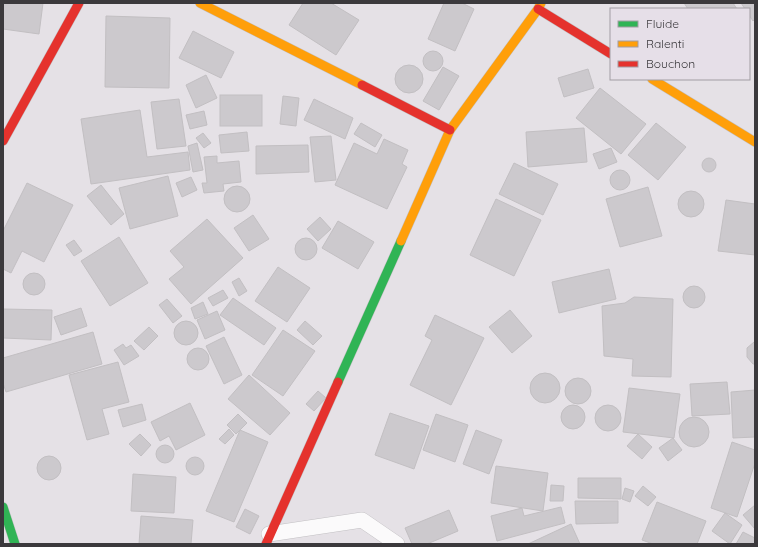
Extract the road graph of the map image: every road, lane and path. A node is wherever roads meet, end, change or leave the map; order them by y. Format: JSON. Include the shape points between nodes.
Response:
{"nodes":[{"id":1,"x":78,"y":3,"type":"edge"},
{"id":2,"x":200,"y":3,"type":"edge"},
{"id":3,"x":539,"y":6,"type":"edge"},
{"id":4,"x":610,"y":53,"type":"edge"},
{"id":5,"x":654,"y":80,"type":"edge"},
{"id":6,"x":450,"y":130,"type":"junction"},
{"id":7,"x":3,"y":141,"type":"edge"},
{"id":8,"x":755,"y":142,"type":"edge"},
{"id":9,"x":3,"y":507,"type":"edge"},
{"id":10,"x":267,"y":539,"type":"edge"},
{"id":11,"x":15,"y":544,"type":"edge"},
{"id":12,"x":397,"y":544,"type":"edge"}],
"edges":[{"from":1,"to":7,"type":"street"},
{"from":2,"to":6,"type":"street"},
{"from":3,"to":4,"type":"street"},
{"from":3,"to":6,"type":"street"},
{"from":5,"to":8,"type":"street"},
{"from":6,"to":10,"type":"street"},
{"from":9,"to":11,"type":"street"},
{"from":10,"to":12,"type":"lane","via":[[362,520]]}]}
